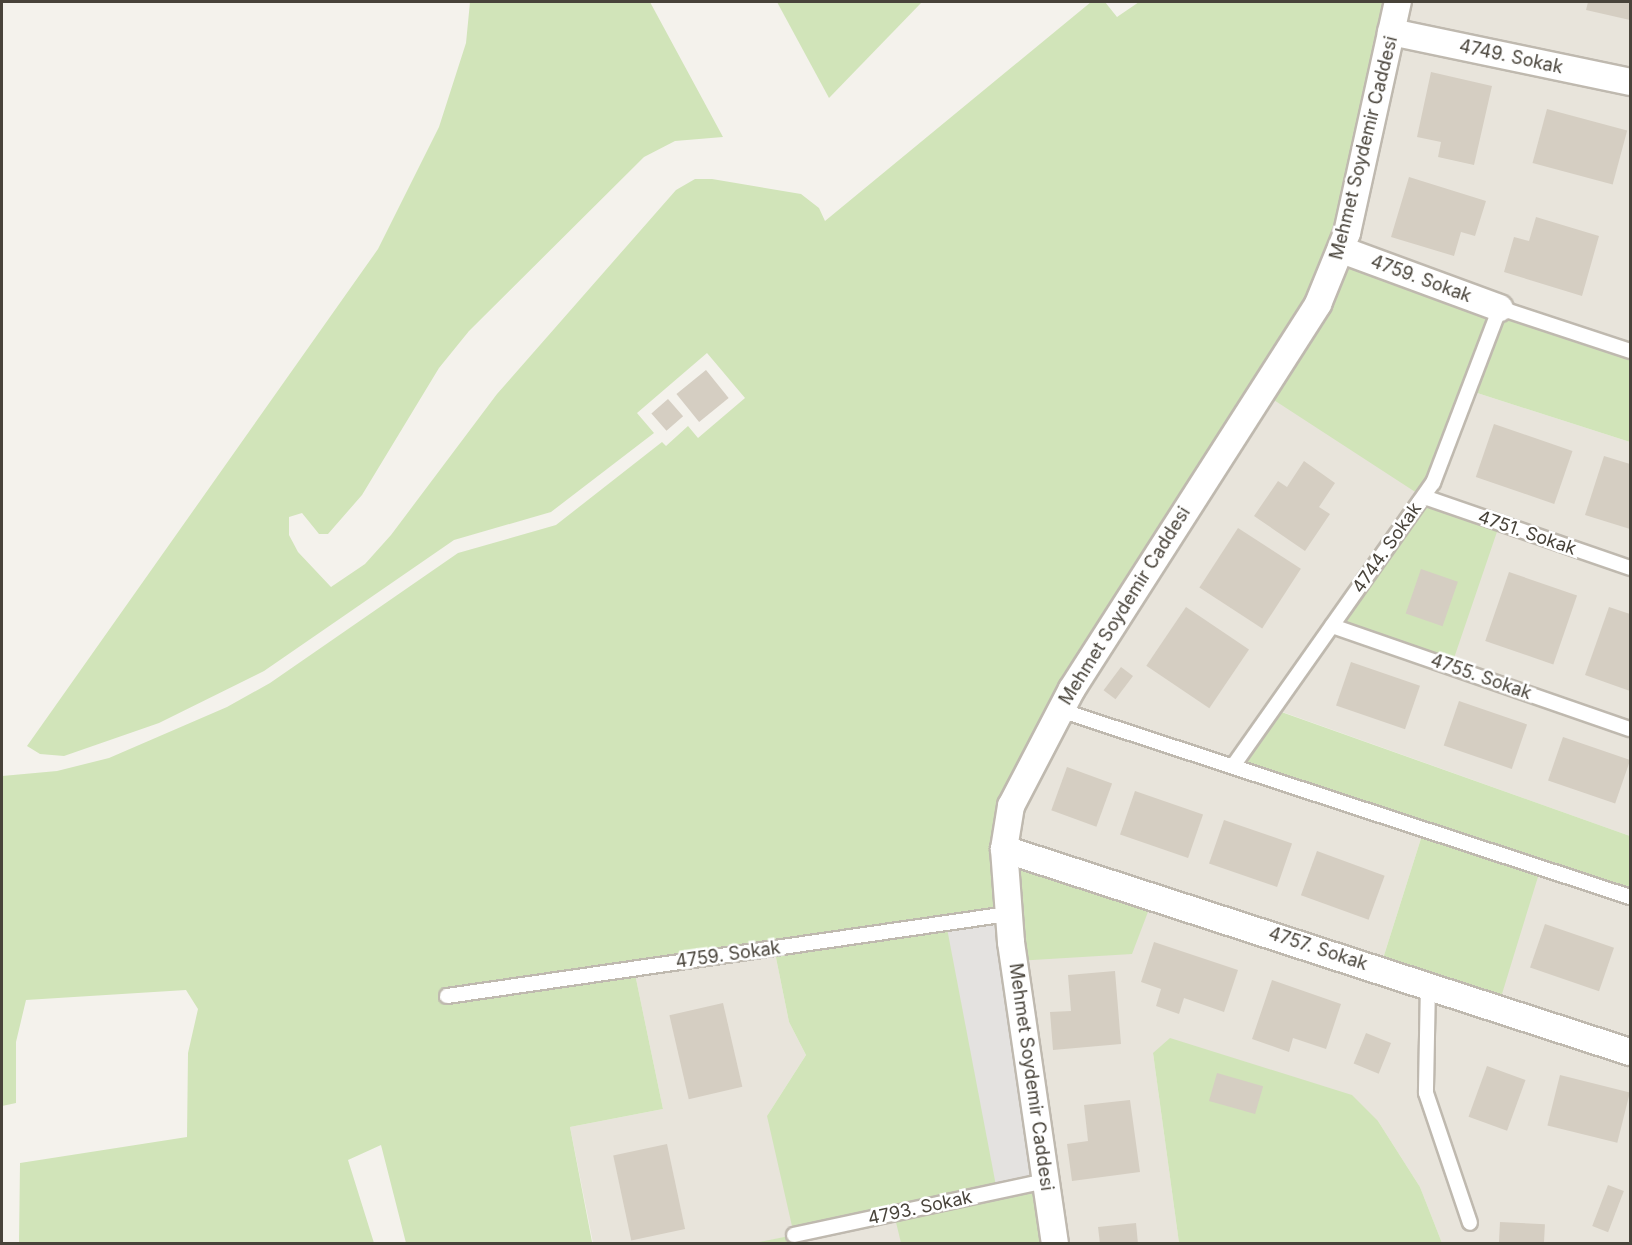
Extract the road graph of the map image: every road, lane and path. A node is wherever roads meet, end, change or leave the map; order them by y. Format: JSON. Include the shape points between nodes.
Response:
{"nodes":[{"id":1,"x":1398,"y":2,"type":"edge"},
{"id":2,"x":1392,"y":32,"type":"junction"},
{"id":3,"x":1630,"y":82,"type":"edge"},
{"id":4,"x":1341,"y":250,"type":"junction"},
{"id":5,"x":1500,"y":308,"type":"junction"},
{"id":6,"x":1630,"y":351,"type":"edge"},
{"id":7,"x":1424,"y":497,"type":"junction"},
{"id":8,"x":1630,"y":568,"type":"edge"},
{"id":9,"x":1332,"y":626,"type":"junction"},
{"id":10,"x":1060,"y":710,"type":"junction"},
{"id":11,"x":1630,"y":729,"type":"edge"},
{"id":12,"x":1233,"y":766,"type":"junction"},
{"id":13,"x":1005,"y":849,"type":"junction"},
{"id":14,"x":1630,"y":897,"type":"edge"},
{"id":15,"x":1008,"y":914,"type":"junction"},
{"id":16,"x":1428,"y":984,"type":"junction"},
{"id":17,"x":447,"y":996,"type":"dead end"},
{"id":18,"x":1630,"y":1052,"type":"edge"},
{"id":19,"x":1046,"y":1181,"type":"junction"},
{"id":20,"x":1470,"y":1223,"type":"dead end"},
{"id":21,"x":794,"y":1235,"type":"dead end"},
{"id":22,"x":1055,"y":1244,"type":"edge"}],
"edges":[{"from":1,"to":2,"type":"street","name":"Mehmet Soydemir Caddesi"},
{"from":2,"to":3,"type":"street","name":"4749. Sokak"},
{"from":2,"to":4,"type":"street","name":"Mehmet Soydemir Caddesi"},
{"from":4,"to":5,"type":"street","name":"4759. Sokak"},
{"from":4,"to":10,"type":"street","name":"Mehmet Soydemir Caddesi","via":[[1306,326]]},
{"from":5,"to":6,"type":"lane"},
{"from":5,"to":7,"type":"lane","name":"4744. Sokak","via":[[1451,446]]},
{"from":7,"to":8,"type":"lane","name":"4751. Sokak"},
{"from":7,"to":9,"type":"lane","name":"4744. Sokak"},
{"from":9,"to":11,"type":"lane","name":"4755. Sokak"},
{"from":9,"to":12,"type":"lane","name":"4744. Sokak"},
{"from":10,"to":12,"type":"lane"},
{"from":10,"to":13,"type":"street","name":"Mehmet Soydemir Caddesi","via":[[1015,791]]},
{"from":12,"to":14,"type":"lane"},
{"from":13,"to":15,"type":"street","name":"Mehmet Soydemir Caddesi"},
{"from":13,"to":16,"type":"street","name":"4757. Sokak"},
{"from":15,"to":17,"type":"lane","name":"4759. Sokak"},
{"from":15,"to":19,"type":"street","name":"Mehmet Soydemir Caddesi"},
{"from":16,"to":18,"type":"street","name":"4757. Sokak"},
{"from":16,"to":20,"type":"lane","via":[[1426,1093]]},
{"from":19,"to":21,"type":"lane","name":"4793. Sokak"},
{"from":19,"to":22,"type":"street","name":"Mehmet Soydemir Caddesi"}]}
